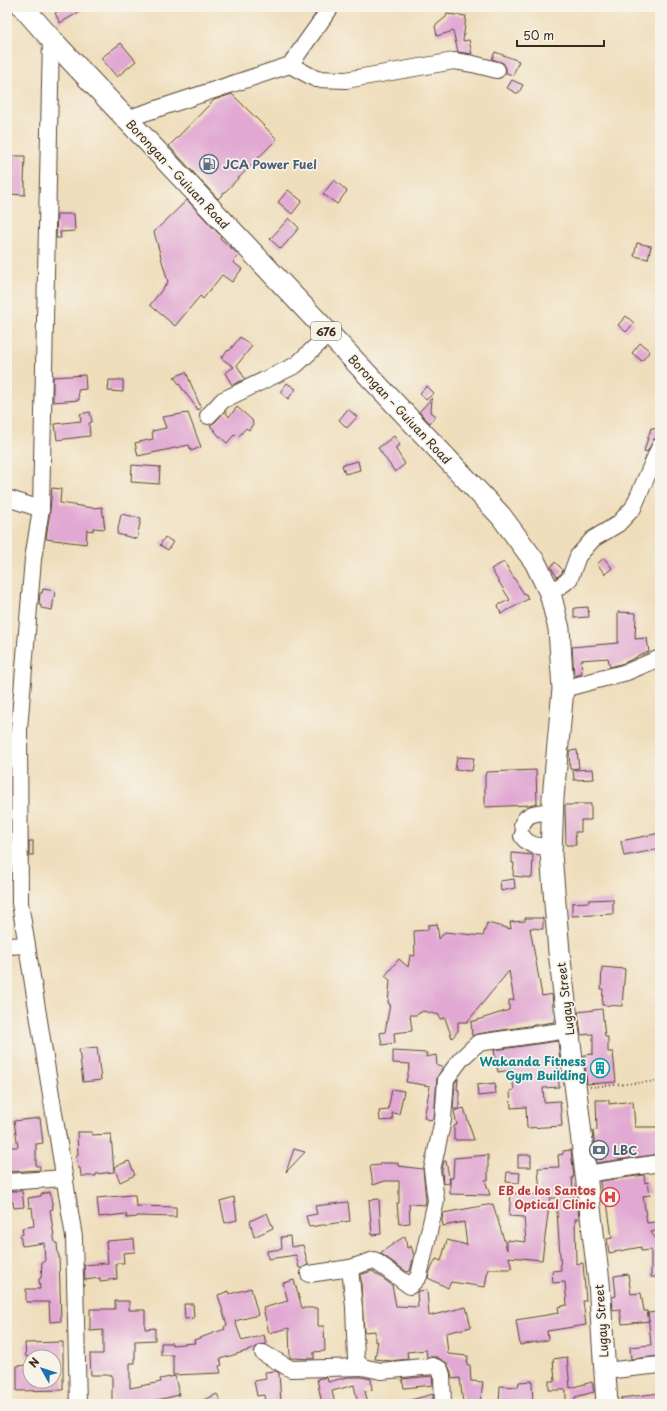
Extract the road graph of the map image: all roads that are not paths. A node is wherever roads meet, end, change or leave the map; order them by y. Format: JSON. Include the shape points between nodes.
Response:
{"nodes":[{"id":1,"x":23,"y":7,"type":"edge"},
{"id":2,"x":331,"y":7,"type":"edge"},
{"id":3,"x":51,"y":39,"type":"junction"},
{"id":4,"x":290,"y":65,"type":"junction"},
{"id":5,"x":496,"y":70,"type":"dead end"},
{"id":6,"x":126,"y":119,"type":"junction"},
{"id":7,"x":329,"y":334,"type":"junction"},
{"id":8,"x":208,"y":416,"type":"dead end"},
{"id":9,"x":660,"y":446,"type":"edge"},
{"id":10,"x":7,"y":498,"type":"edge"},
{"id":11,"x":41,"y":509,"type":"junction"},
{"id":12,"x":550,"y":593,"type":"junction"},
{"id":13,"x":660,"y":658,"type":"edge"},
{"id":14,"x":563,"y":689,"type":"junction"},
{"id":15,"x":552,"y":812,"type":"junction"},
{"id":16,"x":551,"y":847,"type":"junction"},
{"id":17,"x":13,"y":872,"type":"edge"},
{"id":18,"x":14,"y":896,"type":"edge"},
{"id":19,"x":27,"y":945,"type":"junction"},
{"id":20,"x":7,"y":946,"type":"edge"},
{"id":21,"x":568,"y":1030,"type":"junction"},
{"id":22,"x":660,"y":1163,"type":"edge"},
{"id":23,"x":586,"y":1174,"type":"junction"},
{"id":24,"x":65,"y":1178,"type":"junction"},
{"id":25,"x":7,"y":1182,"type":"edge"},
{"id":26,"x":350,"y":1268,"type":"junction"},
{"id":27,"x":309,"y":1274,"type":"dead end"},
{"id":28,"x":264,"y":1353,"type":"dead end"},
{"id":29,"x":660,"y":1365,"type":"edge"},
{"id":30,"x":362,"y":1367,"type":"junction"},
{"id":31,"x":605,"y":1371,"type":"junction"},
{"id":32,"x":78,"y":1404,"type":"edge"},
{"id":33,"x":443,"y":1404,"type":"edge"},
{"id":34,"x":607,"y":1404,"type":"edge"}],
"edges":[{"from":1,"to":3,"type":"main road","name":"Borongan – Guiuan Road","number":"676"},
{"from":2,"to":4,"type":"street"},
{"from":3,"to":6,"type":"main road","name":"Borongan – Guiuan Road","number":"676"},
{"from":3,"to":11,"type":"street"},
{"from":4,"to":5,"type":"street","via":[[316,79],[346,80],[454,61]]},
{"from":4,"to":6,"type":"street"},
{"from":6,"to":7,"type":"main road","name":"Borongan – Guiuan Road","number":"676"},
{"from":7,"to":8,"type":"street","via":[[296,365],[223,400]]},
{"from":7,"to":12,"type":"main road","name":"Borongan – Guiuan Road","number":"676","via":[[501,516],[535,562]]},
{"from":9,"to":12,"type":"street","via":[[633,508],[618,524],[593,539],[578,556],[570,578]]},
{"from":10,"to":11,"type":"street"},
{"from":11,"to":17,"type":"street","via":[[33,559],[19,729]]},
{"from":12,"to":14,"type":"main road","name":"Borongan – Guiuan Road","number":"676","via":[[559,629]]},
{"from":13,"to":14,"type":"street","via":[[627,672]]},
{"from":14,"to":15,"type":"main road","name":"Lugay Street","number":"676"},
{"from":15,"to":16,"type":"main road","name":"Lugay Street","number":"676"},
{"from":15,"to":16,"type":"street","via":[[531,814],[527,817],[522,830],[524,840],[532,845]]},
{"from":16,"to":21,"type":"main road","name":"Lugay Street","number":"676"},
{"from":17,"to":18,"type":"street"},
{"from":18,"to":19,"type":"street"},
{"from":19,"to":20,"type":"street"},
{"from":19,"to":24,"type":"street"},
{"from":21,"to":23,"type":"main road","name":"Lugay Street","number":"676"},
{"from":21,"to":26,"type":"street","via":[[478,1043],[461,1060],[446,1079],[443,1120],[432,1170],[436,1201],[419,1276],[410,1286],[374,1260]]},
{"from":22,"to":23,"type":"street"},
{"from":23,"to":31,"type":"main road","name":"Lugay Street","number":"676"},
{"from":24,"to":25,"type":"street"},
{"from":24,"to":32,"type":"street","via":[[74,1237]]},
{"from":26,"to":27,"type":"street"},
{"from":26,"to":30,"type":"street","via":[[356,1360]]},
{"from":28,"to":30,"type":"street","via":[[292,1369]]},
{"from":29,"to":31,"type":"street"},
{"from":30,"to":33,"type":"street","via":[[381,1371],[433,1366],[440,1369]]},
{"from":31,"to":34,"type":"main road","name":"Lugay Street","number":"676"}]}
